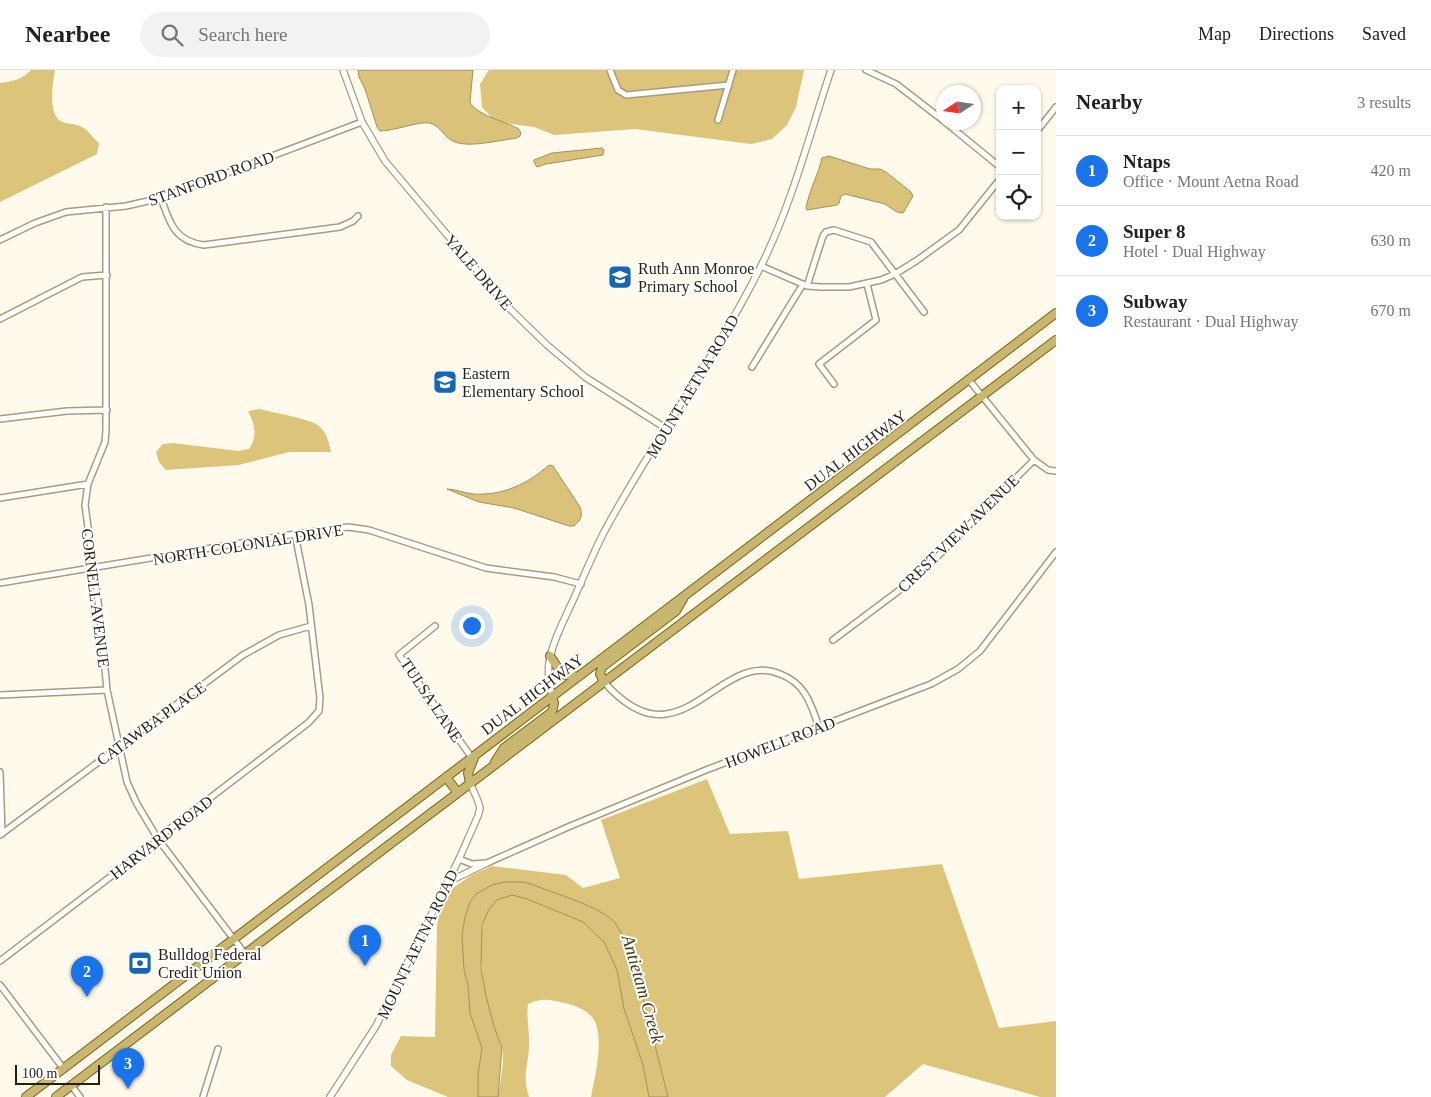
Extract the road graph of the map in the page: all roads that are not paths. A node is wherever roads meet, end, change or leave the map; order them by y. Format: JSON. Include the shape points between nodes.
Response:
{"nodes":[{"id":1,"x":342,"y":70,"type":"edge"},
{"id":2,"x":610,"y":70,"type":"edge"},
{"id":3,"x":733,"y":70,"type":"edge"},
{"id":4,"x":830,"y":70,"type":"edge"},
{"id":5,"x":866,"y":70,"type":"edge"},
{"id":6,"x":729,"y":85,"type":"junction"},
{"id":7,"x":1056,"y":107,"type":"edge"},
{"id":8,"x":936,"y":116,"type":"edge"},
{"id":9,"x":718,"y":120,"type":"dead end"},
{"id":10,"x":362,"y":122,"type":"junction"},
{"id":11,"x":954,"y":130,"type":"edge"},
{"id":12,"x":1038,"y":130,"type":"edge"},
{"id":13,"x":996,"y":164,"type":"edge"},
{"id":14,"x":996,"y":185,"type":"edge"},
{"id":15,"x":161,"y":198,"type":"junction"},
{"id":16,"x":106,"y":207,"type":"junction"},
{"id":17,"x":358,"y":216,"type":"dead end"},
{"id":18,"x":0,"y":240,"type":"edge"},
{"id":19,"x":761,"y":266,"type":"junction"},
{"id":20,"x":895,"y":274,"type":"junction"},
{"id":21,"x":107,"y":275,"type":"junction"},
{"id":22,"x":867,"y":284,"type":"junction"},
{"id":23,"x":805,"y":285,"type":"junction"},
{"id":24,"x":924,"y":312,"type":"dead end"},
{"id":25,"x":1056,"y":313,"type":"edge"},
{"id":26,"x":0,"y":320,"type":"edge"},
{"id":27,"x":1056,"y":340,"type":"edge"},
{"id":28,"x":752,"y":368,"type":"dead end"},
{"id":29,"x":970,"y":380,"type":"junction"},
{"id":30,"x":834,"y":384,"type":"dead end"},
{"id":31,"x":981,"y":396,"type":"junction"},
{"id":32,"x":107,"y":410,"type":"junction"},
{"id":33,"x":0,"y":419,"type":"edge"},
{"id":34,"x":667,"y":429,"type":"junction"},
{"id":35,"x":1034,"y":460,"type":"junction"},
{"id":36,"x":1056,"y":471,"type":"edge"},
{"id":37,"x":88,"y":484,"type":"junction"},
{"id":38,"x":0,"y":498,"type":"edge"},
{"id":39,"x":295,"y":534,"type":"junction"},
{"id":40,"x":1056,"y":552,"type":"edge"},
{"id":41,"x":94,"y":568,"type":"junction"},
{"id":42,"x":0,"y":583,"type":"edge"},
{"id":43,"x":581,"y":584,"type":"junction"},
{"id":44,"x":684,"y":597,"type":"junction"},
{"id":45,"x":311,"y":626,"type":"junction"},
{"id":46,"x":435,"y":626,"type":"dead end"},
{"id":47,"x":833,"y":640,"type":"dead end"},
{"id":48,"x":550,"y":656,"type":"junction"},
{"id":49,"x":578,"y":677,"type":"junction"},
{"id":50,"x":604,"y":682,"type":"junction"},
{"id":51,"x":107,"y":690,"type":"junction"},
{"id":52,"x":0,"y":696,"type":"edge"},
{"id":53,"x":552,"y":696,"type":"junction"},
{"id":54,"x":820,"y":727,"type":"junction"},
{"id":55,"x":119,"y":746,"type":"junction"},
{"id":56,"x":473,"y":757,"type":"junction"},
{"id":57,"x":491,"y":768,"type":"junction"},
{"id":58,"x":0,"y":772,"type":"edge"},
{"id":59,"x":446,"y":778,"type":"junction"},
{"id":60,"x":470,"y":783,"type":"junction"},
{"id":61,"x":458,"y":793,"type":"junction"},
{"id":62,"x":1,"y":835,"type":"edge"},
{"id":63,"x":158,"y":839,"type":"junction"},
{"id":64,"x":459,"y":859,"type":"junction"},
{"id":65,"x":487,"y":863,"type":"junction"},
{"id":66,"x":448,"y":882,"type":"junction"},
{"id":67,"x":234,"y":938,"type":"junction"},
{"id":68,"x":245,"y":954,"type":"junction"},
{"id":69,"x":0,"y":961,"type":"edge"},
{"id":70,"x":0,"y":985,"type":"edge"},
{"id":71,"x":218,"y":1049,"type":"dead end"},
{"id":72,"x":63,"y":1068,"type":"junction"},
{"id":73,"x":71,"y":1085,"type":"junction"},
{"id":74,"x":26,"y":1097,"type":"edge"},
{"id":75,"x":56,"y":1097,"type":"edge"},
{"id":76,"x":80,"y":1097,"type":"edge"},
{"id":77,"x":203,"y":1097,"type":"edge"},
{"id":78,"x":330,"y":1097,"type":"edge"}],
"edges":[{"from":1,"to":10,"type":"street","name":"YALE DRIVE"},
{"from":2,"to":6,"type":"street","via":[[618,90],[626,95]]},
{"from":3,"to":6,"type":"street"},
{"from":4,"to":19,"type":"street","name":"MOUNT AETNA ROAD","via":[[786,208]]},
{"from":5,"to":8,"type":"street","via":[[896,84]]},
{"from":6,"to":9,"type":"street"},
{"from":7,"to":12,"type":"street"},
{"from":10,"to":15,"type":"street","name":"STANFORD ROAD"},
{"from":10,"to":34,"type":"street","name":"YALE DRIVE","via":[[397,178],[529,329],[585,377]]},
{"from":11,"to":13,"type":"street"},
{"from":14,"to":20,"type":"street","via":[[959,230]]},
{"from":15,"to":16,"type":"street","name":"STANFORD ROAD"},
{"from":15,"to":17,"type":"street","via":[[173,229],[188,242],[204,245],[340,227]]},
{"from":16,"to":18,"type":"street","name":"STANFORD ROAD","via":[[66,212]]},
{"from":16,"to":21,"type":"street","name":"CORNELL AVENUE"},
{"from":19,"to":23,"type":"street"},
{"from":19,"to":34,"type":"street","name":"MOUNT AETNA ROAD"},
{"from":20,"to":22,"type":"street"},
{"from":20,"to":23,"type":"street","via":[[871,242],[830,230],[823,236]]},
{"from":20,"to":24,"type":"street"},
{"from":21,"to":26,"type":"street","via":[[82,277]]},
{"from":21,"to":32,"type":"street","name":"CORNELL AVENUE"},
{"from":22,"to":23,"type":"street","via":[[835,288]]},
{"from":22,"to":30,"type":"street","via":[[876,320],[819,364]]},
{"from":23,"to":28,"type":"street"},
{"from":25,"to":29,"type":"main road","name":"DUAL HIGHWAY"},
{"from":27,"to":31,"type":"main road","name":"DUAL HIGHWAY"},
{"from":29,"to":31,"type":"street"},
{"from":29,"to":44,"type":"main road","name":"DUAL HIGHWAY"},
{"from":31,"to":35,"type":"street"},
{"from":31,"to":50,"type":"main road","name":"DUAL HIGHWAY"},
{"from":32,"to":33,"type":"street"},
{"from":32,"to":37,"type":"street","name":"CORNELL AVENUE","via":[[105,442]]},
{"from":34,"to":43,"type":"street","name":"MOUNT AETNA ROAD","via":[[602,536]]},
{"from":35,"to":36,"type":"street","via":[[1048,470]]},
{"from":35,"to":47,"type":"street","name":"CREST VIEW AVENUE","via":[[920,573]]},
{"from":37,"to":38,"type":"street"},
{"from":37,"to":41,"type":"street","name":"CORNELL AVENUE","via":[[85,504]]},
{"from":39,"to":41,"type":"street","name":"NORTH COLONIAL DRIVE"},
{"from":39,"to":43,"type":"street","name":"NORTH COLONIAL DRIVE","via":[[359,528],[486,568]]},
{"from":39,"to":45,"type":"street"},
{"from":40,"to":54,"type":"street","name":"HOWELL ROAD","via":[[980,651],[958,669],[931,684]]},
{"from":41,"to":42,"type":"street","name":"NORTH COLONIAL DRIVE"},
{"from":41,"to":51,"type":"street","name":"CORNELL AVENUE"},
{"from":43,"to":48,"type":"street","name":"MOUNT AETNA ROAD"},
{"from":44,"to":49,"type":"main road","name":"DUAL HIGHWAY"},
{"from":44,"to":50,"type":"main road","via":[[676,611],[602,667],[600,674]]},
{"from":45,"to":55,"type":"street","name":"CATAWBA PLACE","via":[[279,635],[243,654]]},
{"from":45,"to":63,"type":"street","name":"HARVARD ROAD","via":[[319,711],[308,723]]},
{"from":46,"to":56,"type":"street","name":"TULSA LANE","via":[[399,655]]},
{"from":48,"to":49,"type":"main road","via":[[562,674]]},
{"from":48,"to":53,"type":"street","name":"MOUNT AETNA ROAD","via":[[548,675]]},
{"from":49,"to":53,"type":"main road","name":"DUAL HIGHWAY"},
{"from":50,"to":54,"type":"street","via":[[614,694],[638,709],[667,714],[692,704],[745,673],[767,670],[785,675],[800,686]]},
{"from":50,"to":57,"type":"main road","name":"DUAL HIGHWAY"},
{"from":51,"to":52,"type":"street"},
{"from":51,"to":55,"type":"street","name":"CORNELL AVENUE"},
{"from":53,"to":56,"type":"main road","name":"DUAL HIGHWAY"},
{"from":53,"to":57,"type":"main road","via":[[552,712],[504,748]]},
{"from":54,"to":65,"type":"street","name":"HOWELL ROAD","via":[[706,770]]},
{"from":55,"to":62,"type":"street","name":"CATAWBA PLACE"},
{"from":55,"to":63,"type":"street","name":"CORNELL AVENUE","via":[[132,795]]},
{"from":56,"to":59,"type":"main road","name":"DUAL HIGHWAY"},
{"from":56,"to":60,"type":"main road","via":[[468,773]]},
{"from":57,"to":60,"type":"main road","name":"DUAL HIGHWAY"},
{"from":58,"to":62,"type":"street"},
{"from":59,"to":61,"type":"main road"},
{"from":59,"to":67,"type":"main road","name":"DUAL HIGHWAY"},
{"from":60,"to":61,"type":"main road","name":"DUAL HIGHWAY"},
{"from":60,"to":64,"type":"street","name":"MOUNT AETNA ROAD","via":[[480,808]]},
{"from":61,"to":68,"type":"main road","name":"DUAL HIGHWAY"},
{"from":63,"to":67,"type":"street","name":"CORNELL AVENUE"},
{"from":63,"to":69,"type":"street","name":"HARVARD ROAD"},
{"from":64,"to":65,"type":"street","name":"HOWELL ROAD","via":[[472,864]]},
{"from":64,"to":66,"type":"street","name":"MOUNT AETNA ROAD"},
{"from":65,"to":66,"type":"street"},
{"from":66,"to":78,"type":"street","name":"MOUNT AETNA ROAD","via":[[376,1026]]},
{"from":67,"to":68,"type":"street","name":"CORNELL AVENUE"},
{"from":67,"to":72,"type":"main road","name":"DUAL HIGHWAY"},
{"from":68,"to":73,"type":"main road","name":"DUAL HIGHWAY"},
{"from":70,"to":72,"type":"street"},
{"from":71,"to":77,"type":"street"},
{"from":72,"to":74,"type":"main road","name":"DUAL HIGHWAY"},
{"from":73,"to":75,"type":"main road","name":"DUAL HIGHWAY"},
{"from":73,"to":76,"type":"street"}]}
